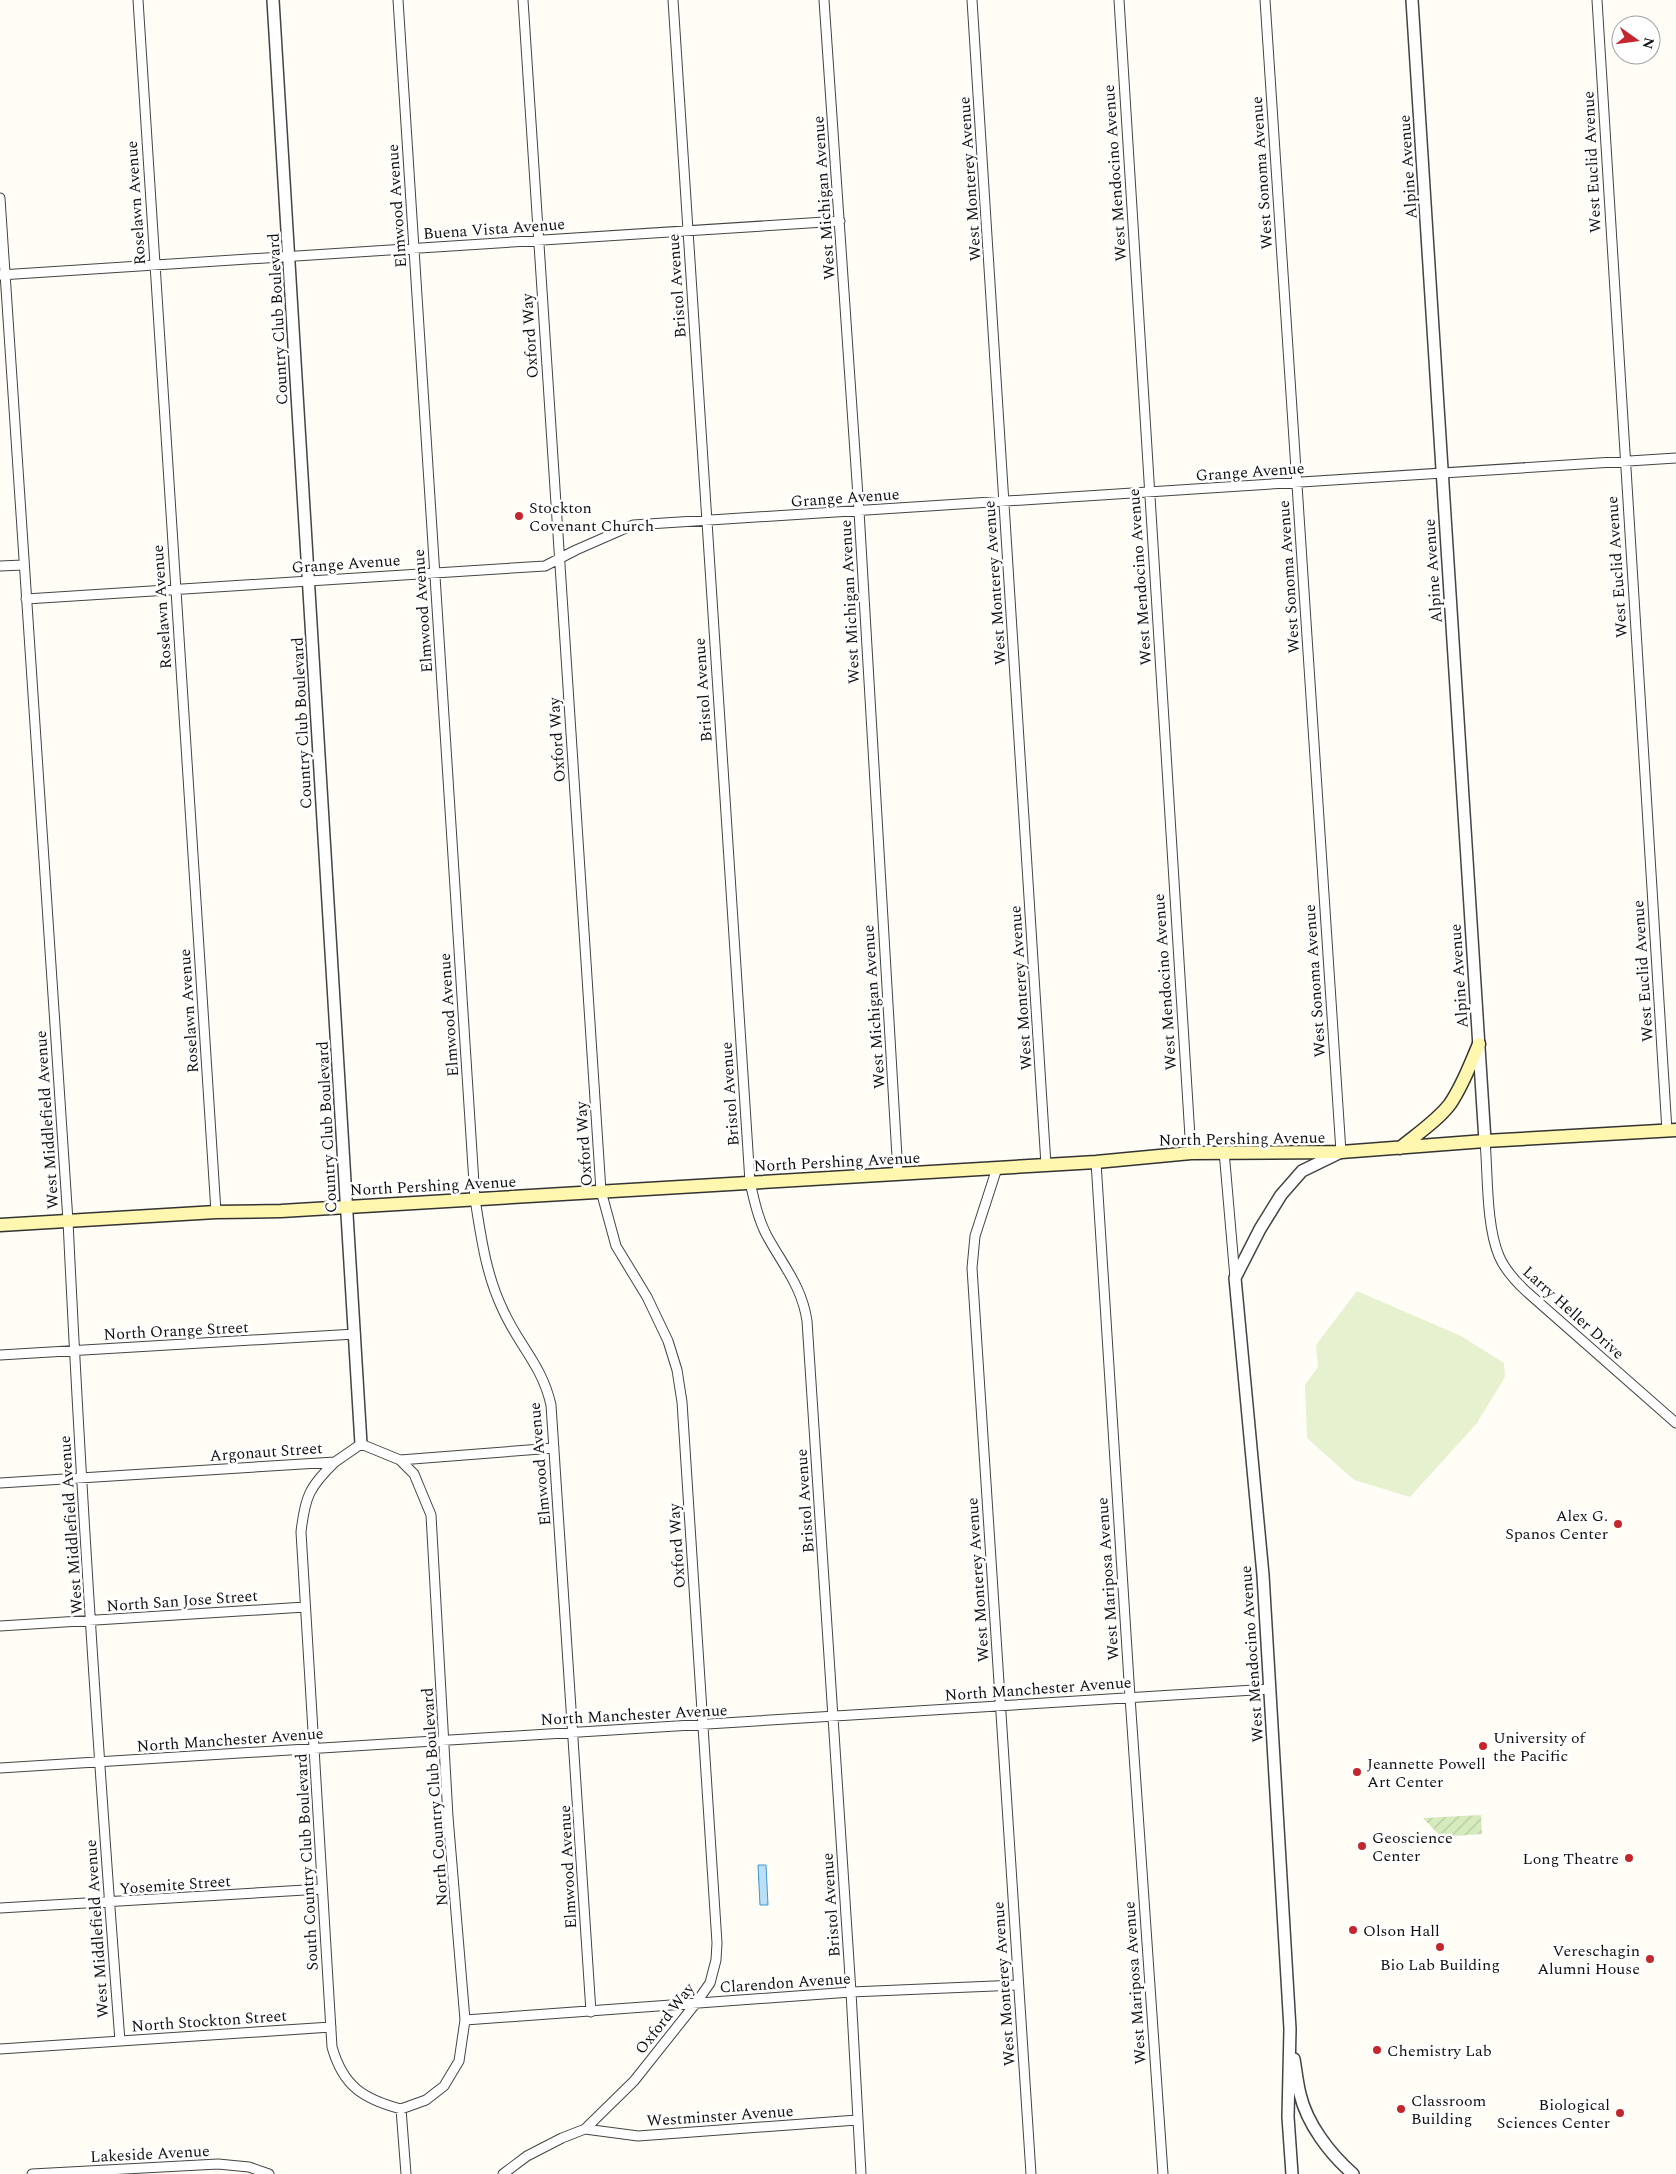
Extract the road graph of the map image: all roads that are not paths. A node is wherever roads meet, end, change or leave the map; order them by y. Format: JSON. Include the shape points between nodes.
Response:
{"nodes":[{"id":1,"x":138,"y":0,"type":"edge"},
{"id":2,"x":273,"y":0,"type":"edge"},
{"id":3,"x":398,"y":0,"type":"edge"},
{"id":4,"x":523,"y":0,"type":"edge"},
{"id":5,"x":673,"y":0,"type":"edge"},
{"id":6,"x":824,"y":0,"type":"edge"},
{"id":7,"x":972,"y":0,"type":"edge"},
{"id":8,"x":1119,"y":0,"type":"edge"},
{"id":9,"x":1265,"y":0,"type":"edge"},
{"id":10,"x":1412,"y":0,"type":"edge"},
{"id":11,"x":1597,"y":0,"type":"edge"},
{"id":12,"x":0,"y":198,"type":"edge"},
{"id":13,"x":840,"y":221,"type":"junction"},
{"id":14,"x":687,"y":231,"type":"junction"},
{"id":15,"x":538,"y":240,"type":"junction"},
{"id":16,"x":413,"y":248,"type":"junction"},
{"id":17,"x":289,"y":257,"type":"junction"},
{"id":18,"x":154,"y":265,"type":"junction"},
{"id":19,"x":2,"y":275,"type":"edge"},
{"id":20,"x":1676,"y":458,"type":"edge"},
{"id":21,"x":1624,"y":461,"type":"junction"},
{"id":22,"x":1442,"y":473,"type":"junction"},
{"id":23,"x":1296,"y":483,"type":"junction"},
{"id":24,"x":1150,"y":492,"type":"junction"},
{"id":25,"x":1004,"y":501,"type":"junction"},
{"id":26,"x":859,"y":511,"type":"junction"},
{"id":27,"x":706,"y":521,"type":"junction"},
{"id":28,"x":560,"y":558,"type":"junction"},
{"id":29,"x":24,"y":565,"type":"junction"},
{"id":30,"x":0,"y":566,"type":"edge"},
{"id":31,"x":434,"y":573,"type":"junction"},
{"id":32,"x":309,"y":581,"type":"junction"},
{"id":33,"x":175,"y":590,"type":"junction"},
{"id":34,"x":26,"y":599,"type":"junction"},
{"id":35,"x":1479,"y":1044,"type":"junction"},
{"id":36,"x":1671,"y":1131,"type":"edge"},
{"id":37,"x":1485,"y":1141,"type":"junction"},
{"id":38,"x":1400,"y":1148,"type":"junction"},
{"id":39,"x":1224,"y":1151,"type":"junction"},
{"id":40,"x":1341,"y":1152,"type":"junction"},
{"id":41,"x":1191,"y":1153,"type":"junction"},
{"id":42,"x":1096,"y":1162,"type":"junction"},
{"id":43,"x":1046,"y":1165,"type":"junction"},
{"id":44,"x":997,"y":1168,"type":"junction"},
{"id":45,"x":898,"y":1174,"type":"junction"},
{"id":46,"x":750,"y":1182,"type":"junction"},
{"id":47,"x":601,"y":1191,"type":"junction"},
{"id":48,"x":475,"y":1199,"type":"junction"},
{"id":49,"x":347,"y":1206,"type":"junction"},
{"id":50,"x":216,"y":1212,"type":"junction"},
{"id":51,"x":68,"y":1221,"type":"junction"},
{"id":52,"x":0,"y":1225,"type":"edge"},
{"id":53,"x":1235,"y":1278,"type":"junction"},
{"id":54,"x":354,"y":1334,"type":"junction"},
{"id":55,"x":74,"y":1351,"type":"junction"},
{"id":56,"x":0,"y":1355,"type":"edge"},
{"id":57,"x":1676,"y":1423,"type":"edge"},
{"id":58,"x":361,"y":1444,"type":"junction"},
{"id":59,"x":554,"y":1448,"type":"junction"},
{"id":60,"x":400,"y":1460,"type":"junction"},
{"id":61,"x":335,"y":1462,"type":"junction"},
{"id":62,"x":82,"y":1478,"type":"junction"},
{"id":63,"x":0,"y":1483,"type":"edge"},
{"id":64,"x":305,"y":1607,"type":"junction"},
{"id":65,"x":91,"y":1621,"type":"junction"},
{"id":66,"x":0,"y":1626,"type":"edge"},
{"id":67,"x":1270,"y":1689,"type":"junction"},
{"id":68,"x":1130,"y":1697,"type":"junction"},
{"id":69,"x":1000,"y":1706,"type":"junction"},
{"id":70,"x":833,"y":1715,"type":"junction"},
{"id":71,"x":703,"y":1725,"type":"junction"},
{"id":72,"x":574,"y":1732,"type":"junction"},
{"id":73,"x":444,"y":1740,"type":"junction"},
{"id":74,"x":315,"y":1748,"type":"junction"},
{"id":75,"x":100,"y":1762,"type":"junction"},
{"id":76,"x":0,"y":1768,"type":"edge"},
{"id":77,"x":322,"y":1889,"type":"junction"},
{"id":78,"x":109,"y":1903,"type":"junction"},
{"id":79,"x":0,"y":1908,"type":"edge"},
{"id":80,"x":1018,"y":1985,"type":"junction"},
{"id":81,"x":851,"y":1992,"type":"junction"},
{"id":82,"x":696,"y":2003,"type":"junction"},
{"id":83,"x":591,"y":2012,"type":"junction"},
{"id":84,"x":465,"y":2020,"type":"junction"},
{"id":85,"x":331,"y":2026,"type":"junction"},
{"id":86,"x":1290,"y":2029,"type":"junction"},
{"id":87,"x":120,"y":2041,"type":"junction"},
{"id":88,"x":0,"y":2049,"type":"edge"},
{"id":89,"x":401,"y":2109,"type":"junction"},
{"id":90,"x":857,"y":2120,"type":"junction"},
{"id":91,"x":585,"y":2129,"type":"junction"},
{"id":92,"x":32,"y":2174,"type":"edge"},
{"id":93,"x":269,"y":2174,"type":"edge"},
{"id":94,"x":406,"y":2174,"type":"edge"},
{"id":95,"x":503,"y":2174,"type":"edge"},
{"id":96,"x":861,"y":2174,"type":"edge"},
{"id":97,"x":1031,"y":2174,"type":"edge"},
{"id":98,"x":1163,"y":2174,"type":"edge"},
{"id":99,"x":1292,"y":2174,"type":"edge"},
{"id":100,"x":1353,"y":2174,"type":"edge"}],
"edges":[{"from":1,"to":18,"type":"street","name":"Roselawn Avenue"},
{"from":2,"to":17,"type":"street","name":"Country Club Boulevard"},
{"from":3,"to":16,"type":"street","name":"Elmwood Avenue"},
{"from":4,"to":15,"type":"street","name":"Oxford Way"},
{"from":5,"to":14,"type":"street","name":"Bristol Avenue"},
{"from":6,"to":13,"type":"street","name":"West Michigan Avenue"},
{"from":7,"to":25,"type":"street","name":"West Monterey Avenue"},
{"from":8,"to":24,"type":"street","name":"West Mendocino Avenue"},
{"from":9,"to":23,"type":"street","name":"West Sonoma Avenue"},
{"from":10,"to":22,"type":"street","name":"Alpine Avenue"},
{"from":11,"to":21,"type":"street","name":"West Euclid Avenue"},
{"from":12,"to":19,"type":"street","name":"West Middlefield Avenue"},
{"from":13,"to":14,"type":"street","name":"Buena Vista Avenue"},
{"from":13,"to":26,"type":"street","name":"West Michigan Avenue"},
{"from":14,"to":15,"type":"street","name":"Buena Vista Avenue"},
{"from":14,"to":27,"type":"street","name":"Bristol Avenue"},
{"from":15,"to":16,"type":"street","name":"Buena Vista Avenue"},
{"from":15,"to":28,"type":"street","name":"Oxford Way"},
{"from":16,"to":17,"type":"street","name":"Buena Vista Avenue"},
{"from":16,"to":31,"type":"street","name":"Elmwood Avenue"},
{"from":17,"to":18,"type":"street","name":"Buena Vista Avenue"},
{"from":17,"to":32,"type":"street","name":"Country Club Boulevard"},
{"from":18,"to":19,"type":"street","name":"Buena Vista Avenue"},
{"from":18,"to":33,"type":"street","name":"Roselawn Avenue"},
{"from":19,"to":29,"type":"street","name":"West Middlefield Avenue"},
{"from":20,"to":21,"type":"street","name":"Grange Avenue"},
{"from":21,"to":22,"type":"street","name":"Grange Avenue"},
{"from":21,"to":36,"type":"street","name":"West Euclid Avenue"},
{"from":22,"to":23,"type":"street","name":"Grange Avenue"},
{"from":22,"to":35,"type":"street","name":"Alpine Avenue"},
{"from":23,"to":24,"type":"street","name":"Grange Avenue"},
{"from":23,"to":40,"type":"street","name":"West Sonoma Avenue"},
{"from":24,"to":25,"type":"street","name":"Grange Avenue"},
{"from":24,"to":41,"type":"street","name":"West Mendocino Avenue"},
{"from":25,"to":26,"type":"street","name":"Grange Avenue"},
{"from":25,"to":43,"type":"street","name":"West Monterey Avenue"},
{"from":26,"to":27,"type":"street","name":"Grange Avenue"},
{"from":26,"to":45,"type":"street","name":"West Michigan Avenue"},
{"from":27,"to":28,"type":"street","name":"Grange Avenue","via":[[623,528]]},
{"from":27,"to":46,"type":"street","name":"Bristol Avenue"},
{"from":28,"to":31,"type":"street","name":"Grange Avenue","via":[[545,566]]},
{"from":28,"to":47,"type":"street","name":"Oxford Way"},
{"from":29,"to":30,"type":"street"},
{"from":29,"to":34,"type":"street","name":"West Middlefield Avenue"},
{"from":31,"to":32,"type":"street","name":"Grange Avenue"},
{"from":31,"to":48,"type":"street","name":"Elmwood Avenue"},
{"from":32,"to":33,"type":"street","name":"Grange Avenue"},
{"from":32,"to":49,"type":"street","name":"Country Club Boulevard"},
{"from":33,"to":34,"type":"street","name":"Grange Avenue"},
{"from":33,"to":50,"type":"street","name":"Roselawn Avenue"},
{"from":34,"to":51,"type":"street","name":"West Middlefield Avenue"},
{"from":35,"to":37,"type":"street","name":"Alpine Avenue"},
{"from":35,"to":38,"type":"main road","via":[[1449,1105]]},
{"from":36,"to":37,"type":"main road","name":"North Pershing Avenue"},
{"from":37,"to":38,"type":"main road","name":"North Pershing Avenue"},
{"from":37,"to":57,"type":"street","name":"Larry Heller Drive","via":[[1492,1234],[1506,1269],[1527,1292]]},
{"from":38,"to":40,"type":"main road","name":"North Pershing Avenue"},
{"from":39,"to":40,"type":"main road","name":"North Pershing Avenue"},
{"from":39,"to":41,"type":"main road","name":"North Pershing Avenue"},
{"from":39,"to":53,"type":"street","name":"West Mendocino Avenue"},
{"from":40,"to":53,"type":"street","via":[[1302,1171],[1281,1195]]},
{"from":41,"to":42,"type":"main road","name":"North Pershing Avenue"},
{"from":42,"to":43,"type":"main road","name":"North Pershing Avenue"},
{"from":42,"to":68,"type":"street","name":"West Mariposa Avenue"},
{"from":43,"to":44,"type":"main road","name":"North Pershing Avenue"},
{"from":44,"to":45,"type":"main road","name":"North Pershing Avenue"},
{"from":44,"to":69,"type":"street","name":"West Monterey Avenue","via":[[975,1236],[972,1262]]},
{"from":45,"to":46,"type":"main road","name":"North Pershing Avenue"},
{"from":46,"to":47,"type":"main road","name":"North Pershing Avenue"},
{"from":46,"to":70,"type":"street","name":"Bristol Avenue","via":[[766,1234],[793,1276],[805,1310]]},
{"from":47,"to":48,"type":"main road","name":"North Pershing Avenue"},
{"from":47,"to":71,"type":"street","name":"Oxford Way","via":[[616,1246],[658,1317],[677,1370],[682,1402]]},
{"from":48,"to":49,"type":"main road","name":"North Pershing Avenue"},
{"from":48,"to":59,"type":"street","name":"Elmwood Avenue","via":[[482,1246],[495,1292],[548,1393]]},
{"from":49,"to":50,"type":"main road","name":"North Pershing Avenue"},
{"from":49,"to":54,"type":"street","name":"Country Club Boulevard"},
{"from":50,"to":51,"type":"main road","name":"North Pershing Avenue"},
{"from":51,"to":52,"type":"main road","name":"North Pershing Avenue"},
{"from":51,"to":55,"type":"street","name":"West Middlefield Avenue"},
{"from":53,"to":67,"type":"street","name":"West Mendocino Avenue","via":[[1263,1575]]},
{"from":54,"to":55,"type":"street","name":"North Orange Street"},
{"from":54,"to":58,"type":"street","name":"Country Club Boulevard"},
{"from":55,"to":56,"type":"street","name":"North Orange Street"},
{"from":55,"to":62,"type":"street","name":"West Middlefield Avenue"},
{"from":58,"to":60,"type":"street"},
{"from":58,"to":61,"type":"street","name":"Argonaut Street"},
{"from":59,"to":60,"type":"street"},
{"from":59,"to":72,"type":"street","name":"Elmwood Avenue"},
{"from":60,"to":73,"type":"street","name":"North Country Club Boulevard","via":[[414,1474],[431,1515]]},
{"from":61,"to":62,"type":"street","name":"Argonaut Street"},
{"from":61,"to":64,"type":"street","name":"South Country Club Boulevard","via":[[316,1480],[304,1503],[301,1532]]},
{"from":62,"to":63,"type":"street","name":"Argonaut Street"},
{"from":62,"to":65,"type":"street","name":"West Middlefield Avenue"},
{"from":64,"to":65,"type":"street","name":"North San Jose Street"},
{"from":64,"to":74,"type":"street","name":"South Country Club Boulevard"},
{"from":65,"to":66,"type":"street","name":"North San Jose Street"},
{"from":65,"to":75,"type":"street","name":"West Middlefield Avenue"},
{"from":67,"to":68,"type":"street","name":"North Manchester Avenue"},
{"from":67,"to":86,"type":"street","name":"West Mendocino Avenue"},
{"from":68,"to":69,"type":"street","name":"North Manchester Avenue"},
{"from":68,"to":98,"type":"street","name":"West Mariposa Avenue"},
{"from":69,"to":70,"type":"street","name":"North Manchester Avenue"},
{"from":69,"to":80,"type":"street","name":"West Monterey Avenue"},
{"from":70,"to":71,"type":"street","name":"North Manchester Avenue"},
{"from":70,"to":81,"type":"street","name":"Bristol Avenue"},
{"from":71,"to":72,"type":"street","name":"North Manchester Avenue"},
{"from":71,"to":82,"type":"street","name":"Oxford Way","via":[[717,1943],[710,1983]]},
{"from":72,"to":73,"type":"street","name":"North Manchester Avenue"},
{"from":72,"to":83,"type":"street","name":"Elmwood Avenue"},
{"from":73,"to":74,"type":"street","name":"North Manchester Avenue"},
{"from":73,"to":84,"type":"street","name":"North Country Club Boulevard"},
{"from":74,"to":75,"type":"street","name":"North Manchester Avenue"},
{"from":74,"to":77,"type":"street","name":"South Country Club Boulevard"},
{"from":75,"to":76,"type":"street","name":"North Manchester Avenue"},
{"from":75,"to":78,"type":"street","name":"West Middlefield Avenue"},
{"from":77,"to":78,"type":"street","name":"Yosemite Street"},
{"from":77,"to":85,"type":"street","name":"South Country Club Boulevard"},
{"from":78,"to":79,"type":"street","name":"Yosemite Street"},
{"from":78,"to":87,"type":"street","name":"West Middlefield Avenue"},
{"from":80,"to":81,"type":"street","name":"Clarendon Avenue"},
{"from":80,"to":97,"type":"street","name":"West Monterey Avenue"},
{"from":81,"to":82,"type":"street","name":"Clarendon Avenue"},
{"from":81,"to":90,"type":"street","name":"Bristol Avenue"},
{"from":82,"to":83,"type":"street","name":"Clarendon Avenue"},
{"from":82,"to":91,"type":"street","name":"Oxford Way","via":[[634,2081]]},
{"from":83,"to":84,"type":"street","name":"Clarendon Avenue"},
{"from":84,"to":89,"type":"street","name":"North Country Club Boulevard","via":[[459,2061],[444,2086],[426,2100]]},
{"from":85,"to":87,"type":"street","name":"North Stockton Street"},
{"from":85,"to":89,"type":"street","name":"South Country Club Boulevard","via":[[332,2047],[343,2076],[366,2096]]},
{"from":86,"to":99,"type":"street","name":"West Mendocino Avenue","via":[[1288,2117]]},
{"from":86,"to":100,"type":"street","name":"West Mendocino Avenue","via":[[1300,2094],[1308,2118],[1332,2153]]},
{"from":87,"to":88,"type":"street","name":"North Stockton Street"},
{"from":89,"to":94,"type":"street"},
{"from":90,"to":91,"type":"street","name":"Westminster Avenue","via":[[638,2136]]},
{"from":90,"to":96,"type":"street","name":"Bristol Avenue"},
{"from":91,"to":95,"type":"street","name":"Oxford Way","via":[[527,2156]]},
{"from":92,"to":93,"type":"street","name":"Lakeside Avenue","via":[[218,2164],[250,2167]]}]}
